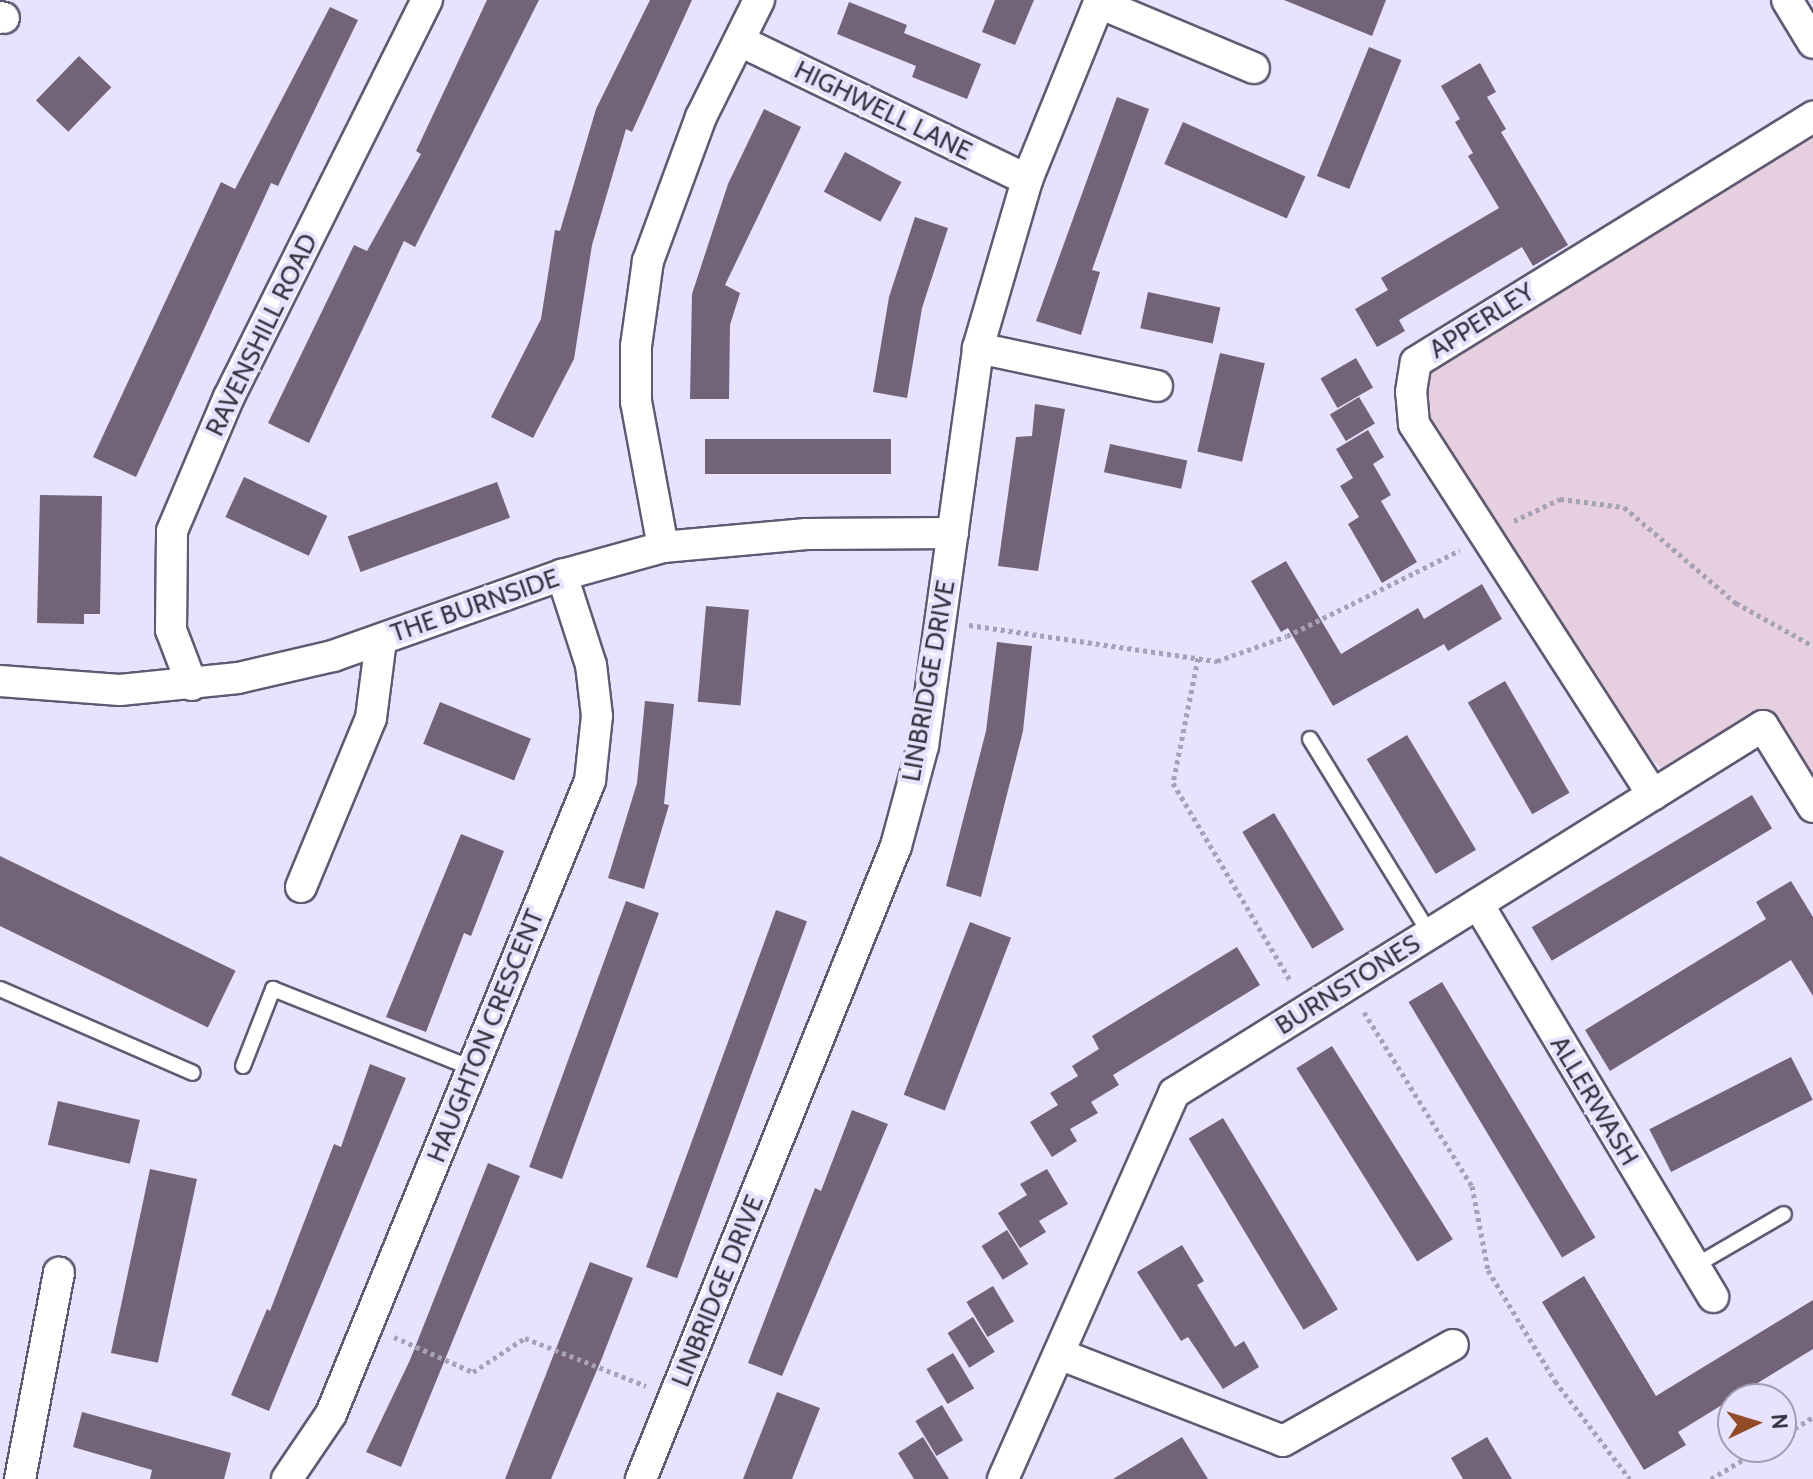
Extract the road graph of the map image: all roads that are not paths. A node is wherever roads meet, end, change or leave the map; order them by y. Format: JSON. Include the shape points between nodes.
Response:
{"nodes":[{"id":1,"x":427,"y":0,"type":"edge"},
{"id":2,"x":759,"y":0,"type":"edge"},
{"id":3,"x":1787,"y":0,"type":"edge"},
{"id":4,"x":1100,"y":1,"type":"edge"},
{"id":5,"x":740,"y":41,"type":"junction"},
{"id":6,"x":1813,"y":43,"type":"edge"},
{"id":7,"x":1254,"y":68,"type":"dead end"},
{"id":8,"x":1813,"y":117,"type":"edge"},
{"id":9,"x":1027,"y":180,"type":"junction"},
{"id":10,"x":978,"y":348,"type":"junction"},
{"id":11,"x":1157,"y":386,"type":"dead end"},
{"id":12,"x":953,"y":533,"type":"junction"},
{"id":13,"x":663,"y":547,"type":"junction"},
{"id":14,"x":562,"y":575,"type":"junction"},
{"id":15,"x":381,"y":640,"type":"junction"},
{"id":16,"x":0,"y":681,"type":"edge"},
{"id":17,"x":192,"y":685,"type":"junction"},
{"id":18,"x":1310,"y":739,"type":"dead end"},
{"id":19,"x":1653,"y":795,"type":"junction"},
{"id":20,"x":1813,"y":807,"type":"edge"},
{"id":21,"x":301,"y":887,"type":"dead end"},
{"id":22,"x":1478,"y":904,"type":"junction"},
{"id":23,"x":1430,"y":934,"type":"junction"},
{"id":24,"x":0,"y":989,"type":"edge"},
{"id":25,"x":243,"y":1066,"type":"dead end"},
{"id":26,"x":472,"y":1068,"type":"junction"},
{"id":27,"x":193,"y":1073,"type":"dead end"},
{"id":28,"x":1784,"y":1214,"type":"dead end"},
{"id":29,"x":1693,"y":1267,"type":"junction"},
{"id":30,"x":59,"y":1273,"type":"dead end"},
{"id":31,"x":1713,"y":1297,"type":"dead end"},
{"id":32,"x":1453,"y":1345,"type":"dead end"},
{"id":33,"x":1059,"y":1354,"type":"junction"},
{"id":34,"x":20,"y":1479,"type":"edge"},
{"id":35,"x":287,"y":1479,"type":"edge"},
{"id":36,"x":641,"y":1479,"type":"edge"},
{"id":37,"x":1003,"y":1479,"type":"edge"}],
"edges":[{"from":1,"to":17,"type":"street","name":"RAVENSHILL ROAD","via":[[229,397],[172,531],[171,630]]},
{"from":2,"to":5,"type":"street"},
{"from":3,"to":6,"type":"street"},
{"from":4,"to":7,"type":"street"},
{"from":4,"to":9,"type":"street","name":"LINBRIDGE DRIVE"},
{"from":5,"to":9,"type":"street","name":"HIGHWELL LANE"},
{"from":5,"to":13,"type":"street","via":[[701,117],[648,261],[636,346],[636,402]]},
{"from":8,"to":19,"type":"street","name":"APPERLEY","via":[[1416,362],[1411,392],[1414,424]]},
{"from":9,"to":10,"type":"street","name":"LINBRIDGE DRIVE"},
{"from":10,"to":11,"type":"street"},
{"from":10,"to":12,"type":"street","name":"LINBRIDGE DRIVE"},
{"from":12,"to":13,"type":"street","name":"THE BURNSIDE","via":[[806,534]]},
{"from":12,"to":36,"type":"street","name":"LINBRIDGE DRIVE","via":[[923,746],[896,846]]},
{"from":13,"to":14,"type":"street","name":"THE BURNSIDE"},
{"from":14,"to":15,"type":"street","name":"THE BURNSIDE"},
{"from":14,"to":26,"type":"street","name":"HAUGHTON CRESCENT","via":[[591,665],[597,716],[590,781]]},
{"from":15,"to":17,"type":"street","name":"THE BURNSIDE","via":[[292,666]]},
{"from":15,"to":21,"type":"street","via":[[371,718]]},
{"from":16,"to":17,"type":"street","name":"THE BURNSIDE","via":[[120,690]]},
{"from":18,"to":23,"type":"lane"},
{"from":19,"to":20,"type":"street","name":"BURNSTONES","via":[[1763,726]]},
{"from":19,"to":22,"type":"street","name":"BURNSTONES"},
{"from":22,"to":23,"type":"street","name":"BURNSTONES"},
{"from":22,"to":29,"type":"street","name":"ALLERWASH"},
{"from":23,"to":33,"type":"street","name":"BURNSTONES","via":[[1174,1093]]},
{"from":24,"to":27,"type":"lane"},
{"from":25,"to":26,"type":"lane","via":[[273,989]]},
{"from":26,"to":35,"type":"street","name":"HAUGHTON CRESCENT","via":[[331,1414]]},
{"from":28,"to":29,"type":"lane"},
{"from":29,"to":31,"type":"street","name":"ALLERWASH"},
{"from":30,"to":34,"type":"street"},
{"from":32,"to":33,"type":"street","via":[[1283,1441]]},
{"from":33,"to":37,"type":"street","name":"BURNSTONES"}]}
